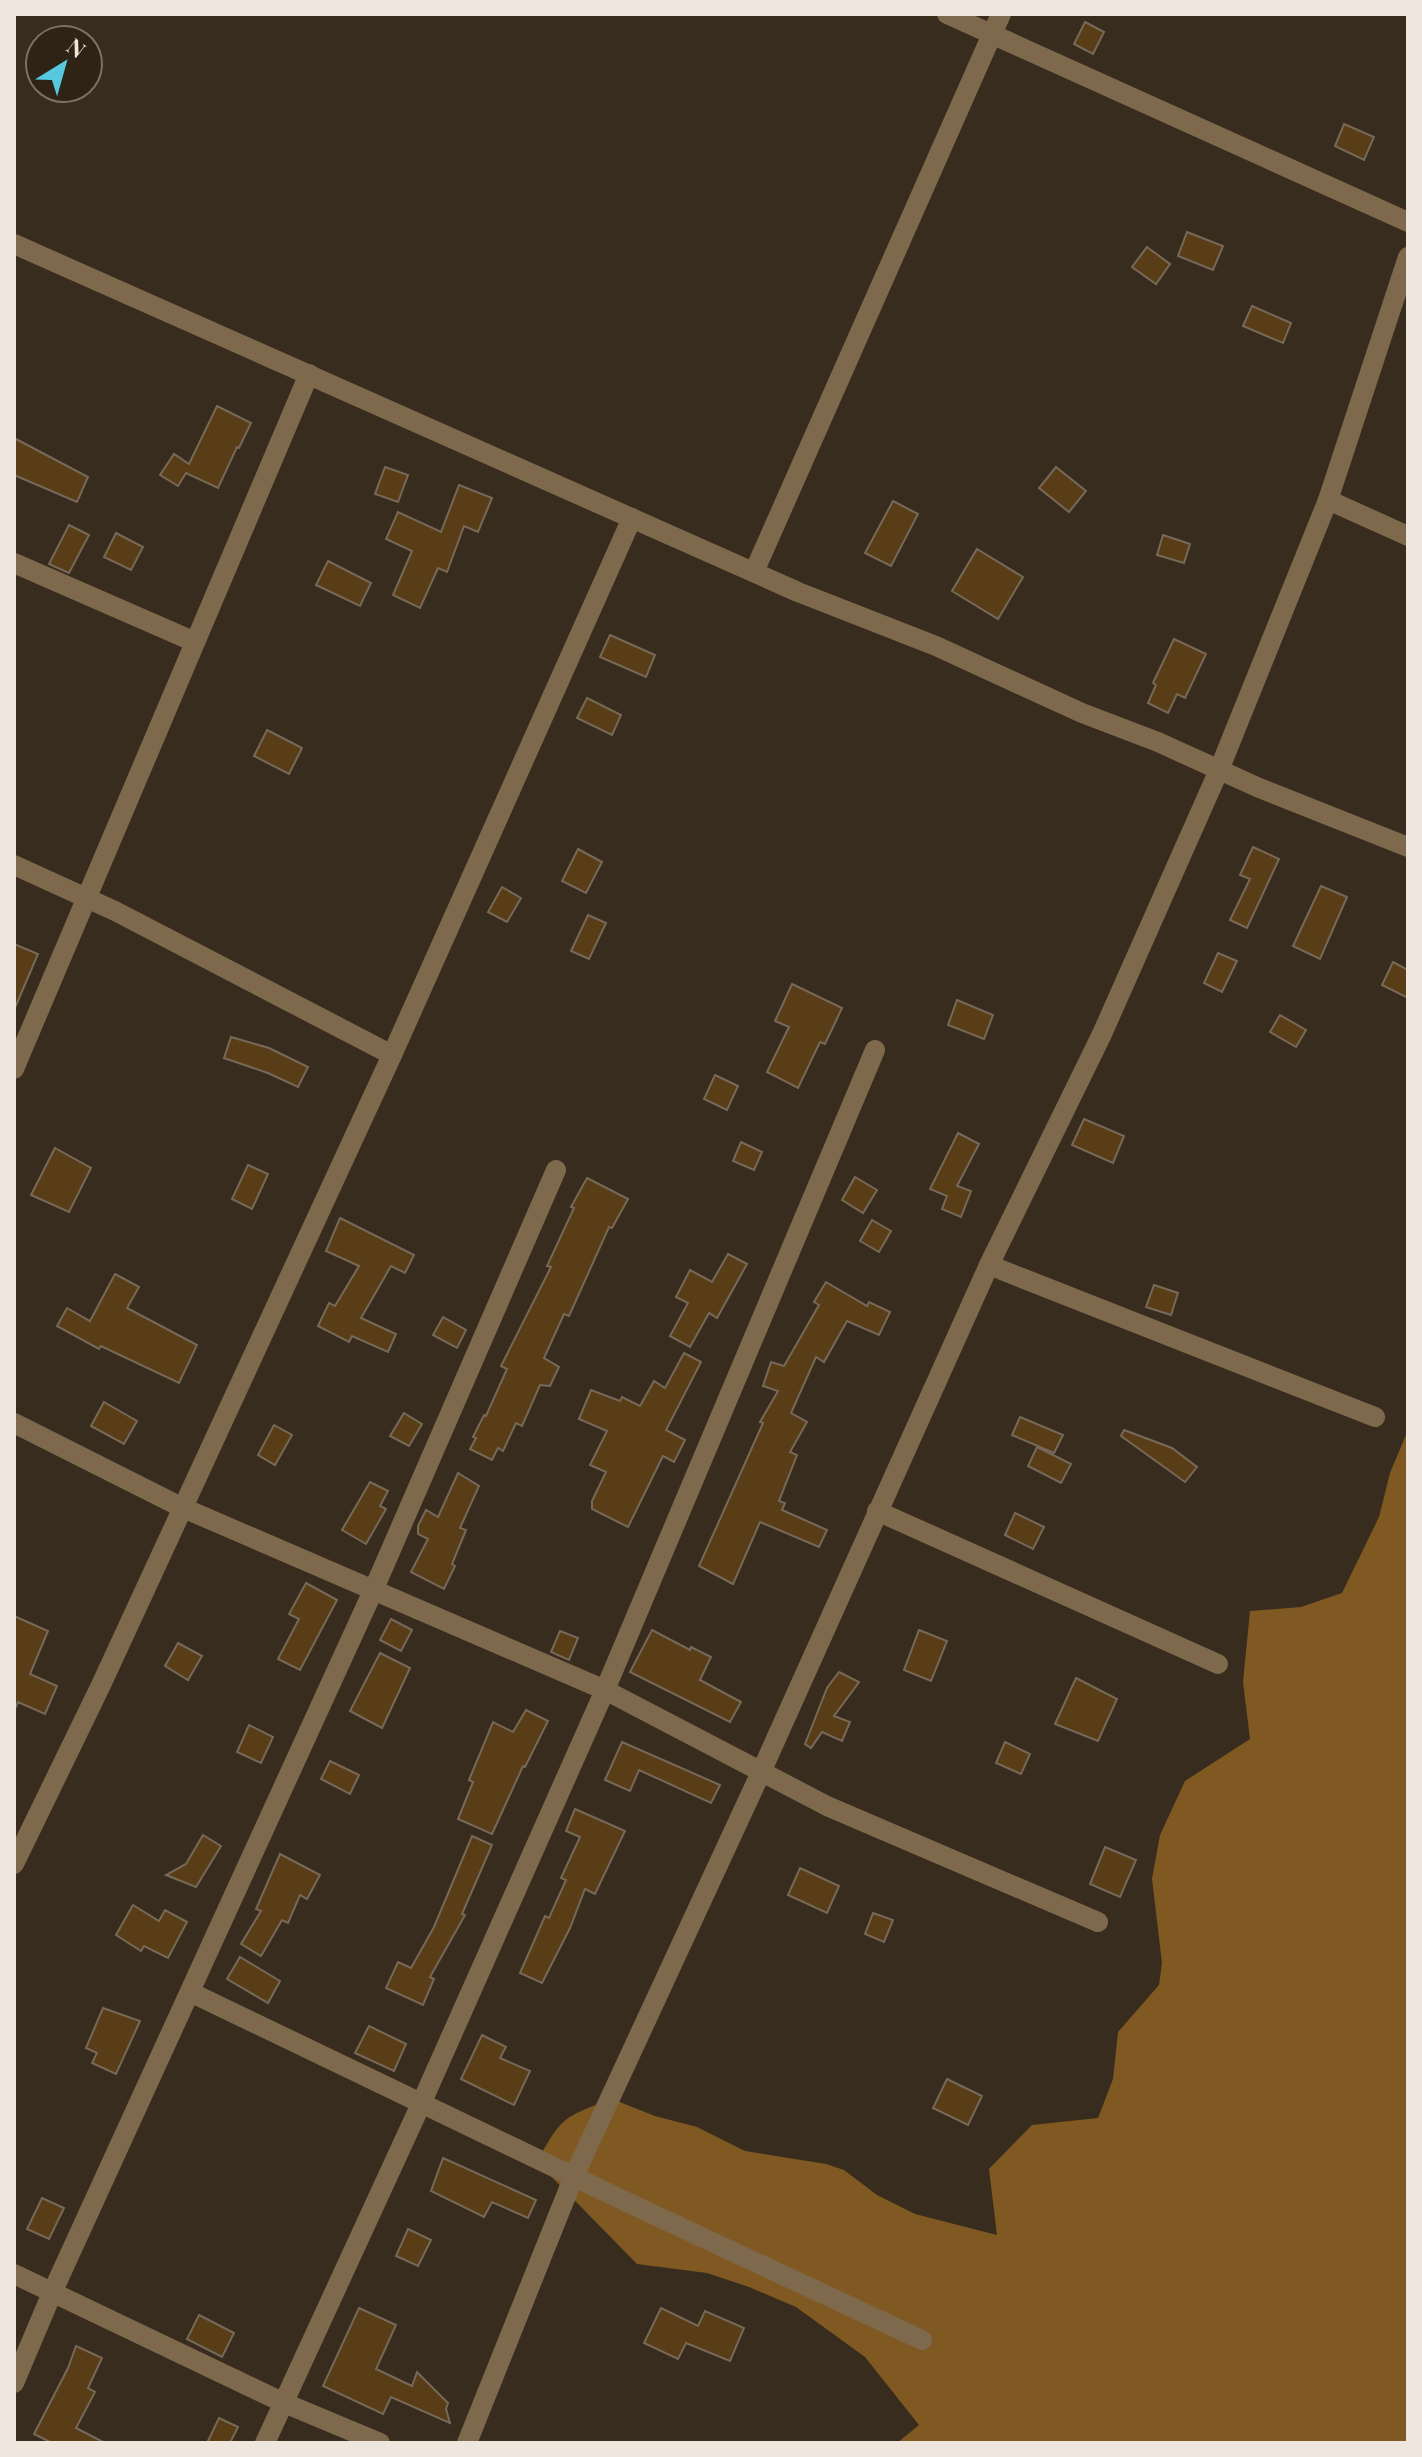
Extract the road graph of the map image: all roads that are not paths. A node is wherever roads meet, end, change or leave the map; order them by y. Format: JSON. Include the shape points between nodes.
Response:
{"nodes":[{"id":1,"x":947,"y":14,"type":"edge"},
{"id":2,"x":1001,"y":14,"type":"edge"},
{"id":3,"x":992,"y":34,"type":"junction"},
{"id":4,"x":1408,"y":222,"type":"edge"},
{"id":5,"x":14,"y":244,"type":"edge"},
{"id":6,"x":1408,"y":257,"type":"edge"},
{"id":7,"x":309,"y":374,"type":"junction"},
{"id":8,"x":1328,"y":500,"type":"junction"},
{"id":9,"x":632,"y":518,"type":"junction"},
{"id":10,"x":1408,"y":536,"type":"edge"},
{"id":11,"x":14,"y":563,"type":"edge"},
{"id":12,"x":754,"y":572,"type":"junction"},
{"id":13,"x":195,"y":642,"type":"junction"},
{"id":14,"x":1219,"y":770,"type":"junction"},
{"id":15,"x":1408,"y":847,"type":"edge"},
{"id":16,"x":14,"y":865,"type":"edge"},
{"id":17,"x":86,"y":899,"type":"junction"},
{"id":18,"x":875,"y":1050,"type":"dead end"},
{"id":19,"x":392,"y":1055,"type":"junction"},
{"id":20,"x":14,"y":1069,"type":"edge"},
{"id":21,"x":556,"y":1170,"type":"dead end"},
{"id":22,"x":989,"y":1265,"type":"junction"},
{"id":23,"x":1375,"y":1417,"type":"dead end"},
{"id":24,"x":14,"y":1423,"type":"edge"},
{"id":25,"x":181,"y":1507,"type":"junction"},
{"id":26,"x":877,"y":1511,"type":"junction"},
{"id":27,"x":373,"y":1591,"type":"junction"},
{"id":28,"x":1218,"y":1664,"type":"dead end"},
{"id":29,"x":605,"y":1690,"type":"junction"},
{"id":30,"x":762,"y":1770,"type":"junction"},
{"id":31,"x":14,"y":1864,"type":"edge"},
{"id":32,"x":1098,"y":1922,"type":"dead end"},
{"id":33,"x":190,"y":1992,"type":"junction"},
{"id":34,"x":421,"y":2104,"type":"junction"},
{"id":35,"x":574,"y":2176,"type":"junction"},
{"id":36,"x":14,"y":2274,"type":"edge"},
{"id":37,"x":52,"y":2293,"type":"junction"},
{"id":38,"x":922,"y":2340,"type":"dead end"},
{"id":39,"x":14,"y":2383,"type":"edge"},
{"id":40,"x":282,"y":2402,"type":"junction"},
{"id":41,"x":265,"y":2443,"type":"edge"},
{"id":42,"x":380,"y":2443,"type":"edge"},
{"id":43,"x":467,"y":2443,"type":"edge"}],
"edges":[{"from":1,"to":3,"type":"street"},
{"from":2,"to":3,"type":"street"},
{"from":3,"to":4,"type":"street"},
{"from":3,"to":12,"type":"street"},
{"from":5,"to":7,"type":"street"},
{"from":6,"to":8,"type":"street"},
{"from":7,"to":9,"type":"street"},
{"from":7,"to":13,"type":"street"},
{"from":8,"to":10,"type":"street"},
{"from":8,"to":14,"type":"street"},
{"from":9,"to":12,"type":"street"},
{"from":9,"to":19,"type":"street"},
{"from":11,"to":13,"type":"street"},
{"from":12,"to":14,"type":"street"},
{"from":13,"to":17,"type":"street"},
{"from":14,"to":15,"type":"street"},
{"from":14,"to":22,"type":"street","via":[[1102,1034]]},
{"from":16,"to":17,"type":"street"},
{"from":17,"to":19,"type":"street"},
{"from":17,"to":20,"type":"street"},
{"from":18,"to":29,"type":"street"},
{"from":19,"to":25,"type":"street"},
{"from":21,"to":27,"type":"street"},
{"from":22,"to":23,"type":"street"},
{"from":22,"to":26,"type":"street"},
{"from":24,"to":25,"type":"street"},
{"from":25,"to":27,"type":"street"},
{"from":25,"to":31,"type":"street"},
{"from":26,"to":28,"type":"street"},
{"from":26,"to":30,"type":"street"},
{"from":27,"to":29,"type":"street"},
{"from":27,"to":33,"type":"street"},
{"from":29,"to":30,"type":"street"},
{"from":29,"to":34,"type":"street"},
{"from":30,"to":32,"type":"street","via":[[827,1806]]},
{"from":30,"to":35,"type":"street"},
{"from":33,"to":34,"type":"street"},
{"from":33,"to":37,"type":"street"},
{"from":34,"to":35,"type":"street"},
{"from":34,"to":40,"type":"street"},
{"from":35,"to":38,"type":"street"},
{"from":35,"to":43,"type":"street"},
{"from":36,"to":37,"type":"street"},
{"from":37,"to":39,"type":"street"},
{"from":37,"to":40,"type":"street"},
{"from":40,"to":41,"type":"street"},
{"from":40,"to":42,"type":"street"}]}
